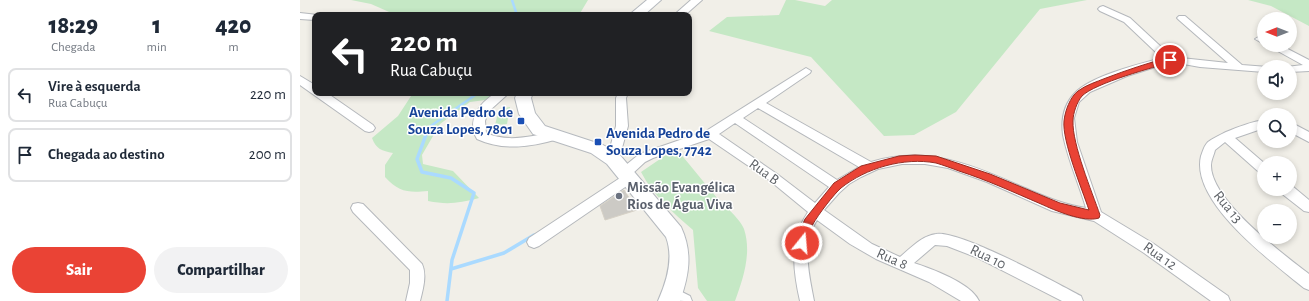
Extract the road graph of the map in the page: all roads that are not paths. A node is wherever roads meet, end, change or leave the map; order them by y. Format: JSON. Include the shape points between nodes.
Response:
{"nodes":[{"id":1,"x":655,"y":0,"type":"edge"},
{"id":2,"x":697,"y":0,"type":"edge"},
{"id":3,"x":1103,"y":9,"type":"dead end"},
{"id":4,"x":640,"y":12,"type":"edge"},
{"id":5,"x":683,"y":12,"type":"edge"},
{"id":6,"x":300,"y":16,"type":"edge"},
{"id":7,"x":312,"y":17,"type":"edge"},
{"id":8,"x":1182,"y":18,"type":"dead end"},
{"id":9,"x":1286,"y":52,"type":"edge"},
{"id":10,"x":1170,"y":60,"type":"junction"},
{"id":11,"x":1309,"y":64,"type":"edge"},
{"id":12,"x":1239,"y":68,"type":"junction"},
{"id":13,"x":1309,"y":68,"type":"edge"},
{"id":14,"x":1257,"y":69,"type":"edge"},
{"id":15,"x":1297,"y":69,"type":"edge"},
{"id":16,"x":806,"y":71,"type":"dead end"},
{"id":17,"x":300,"y":80,"type":"edge"},
{"id":18,"x":312,"y":88,"type":"edge"},
{"id":19,"x":323,"y":96,"type":"edge"},
{"id":20,"x":500,"y":96,"type":"edge"},
{"id":21,"x":524,"y":96,"type":"edge"},
{"id":22,"x":622,"y":96,"type":"edge"},
{"id":23,"x":758,"y":103,"type":"junction"},
{"id":24,"x":735,"y":118,"type":"junction"},
{"id":25,"x":1257,"y":126,"type":"edge"},
{"id":26,"x":369,"y":128,"type":"dead end"},
{"id":27,"x":1297,"y":129,"type":"edge"},
{"id":28,"x":710,"y":134,"type":"junction"},
{"id":29,"x":554,"y":136,"type":"junction"},
{"id":30,"x":1227,"y":136,"type":"junction"},
{"id":31,"x":1309,"y":138,"type":"edge"},
{"id":32,"x":1257,"y":164,"type":"edge"},
{"id":33,"x":868,"y":168,"type":"junction"},
{"id":34,"x":623,"y":170,"type":"junction"},
{"id":35,"x":837,"y":186,"type":"junction"},
{"id":36,"x":1295,"y":196,"type":"edge"},
{"id":37,"x":1309,"y":207,"type":"edge"},
{"id":38,"x":358,"y":208,"type":"dead end"},
{"id":39,"x":816,"y":212,"type":"junction"},
{"id":40,"x":1095,"y":215,"type":"junction"},
{"id":41,"x":534,"y":242,"type":"dead end"},
{"id":42,"x":902,"y":264,"type":"junction"},
{"id":43,"x":1309,"y":283,"type":"edge"},
{"id":44,"x":675,"y":299,"type":"edge"},
{"id":45,"x":413,"y":301,"type":"edge"},
{"id":46,"x":808,"y":301,"type":"edge"},
{"id":47,"x":972,"y":301,"type":"edge"},
{"id":48,"x":1076,"y":301,"type":"edge"},
{"id":49,"x":1223,"y":301,"type":"edge"}],
"edges":[{"from":1,"to":4,"type":"main road"},
{"from":2,"to":5,"type":"street"},
{"from":3,"to":10,"type":"street","via":[[1127,20]]},
{"from":6,"to":7,"type":"street"},
{"from":8,"to":12,"type":"street"},
{"from":9,"to":11,"type":"street"},
{"from":10,"to":12,"type":"street"},
{"from":10,"to":40,"type":"street","via":[[1089,87],[1073,104],[1068,121],[1069,132]]},
{"from":12,"to":14,"type":"street"},
{"from":13,"to":15,"type":"street"},
{"from":16,"to":23,"type":"street"},
{"from":17,"to":18,"type":"street"},
{"from":19,"to":26,"type":"street"},
{"from":20,"to":29,"type":"street","via":[[483,109],[479,116],[478,127],[481,136],[489,141],[513,142]]},
{"from":21,"to":29,"type":"main road","via":[[527,114],[539,130]]},
{"from":22,"to":34,"type":"street"},
{"from":23,"to":24,"type":"street"},
{"from":23,"to":33,"type":"street"},
{"from":24,"to":28,"type":"street"},
{"from":24,"to":35,"type":"street"},
{"from":25,"to":30,"type":"street","name":"Rua 13"},
{"from":27,"to":31,"type":"street"},
{"from":28,"to":34,"type":"street","via":[[649,154]]},
{"from":28,"to":39,"type":"street","name":"Rua B","via":[[772,177]]},
{"from":29,"to":34,"type":"main road","via":[[597,149]]},
{"from":30,"to":32,"type":"street"},
{"from":30,"to":43,"type":"street","name":"Rua 13","via":[[1209,148],[1207,157],[1209,181],[1216,195],[1242,226]]},
{"from":33,"to":35,"type":"street"},
{"from":33,"to":40,"type":"street","via":[[915,158],[936,160],[987,177],[1057,206]]},
{"from":34,"to":41,"type":"street"},
{"from":34,"to":44,"type":"main road","via":[[674,233],[679,243]]},
{"from":35,"to":39,"type":"street"},
{"from":36,"to":37,"type":"street"},
{"from":38,"to":45,"type":"street","via":[[417,268]]},
{"from":39,"to":42,"type":"street","name":"Rua 8","via":[[868,248]]},
{"from":39,"to":46,"type":"street","via":[[803,235],[801,252]]},
{"from":40,"to":49,"type":"street","name":"Rua 12","via":[[1143,244]]},
{"from":42,"to":47,"type":"street","name":"Rua 8","via":[[951,285]]},
{"from":42,"to":48,"type":"street","name":"Rua 10","via":[[928,242],[944,239],[977,251]]}]}
